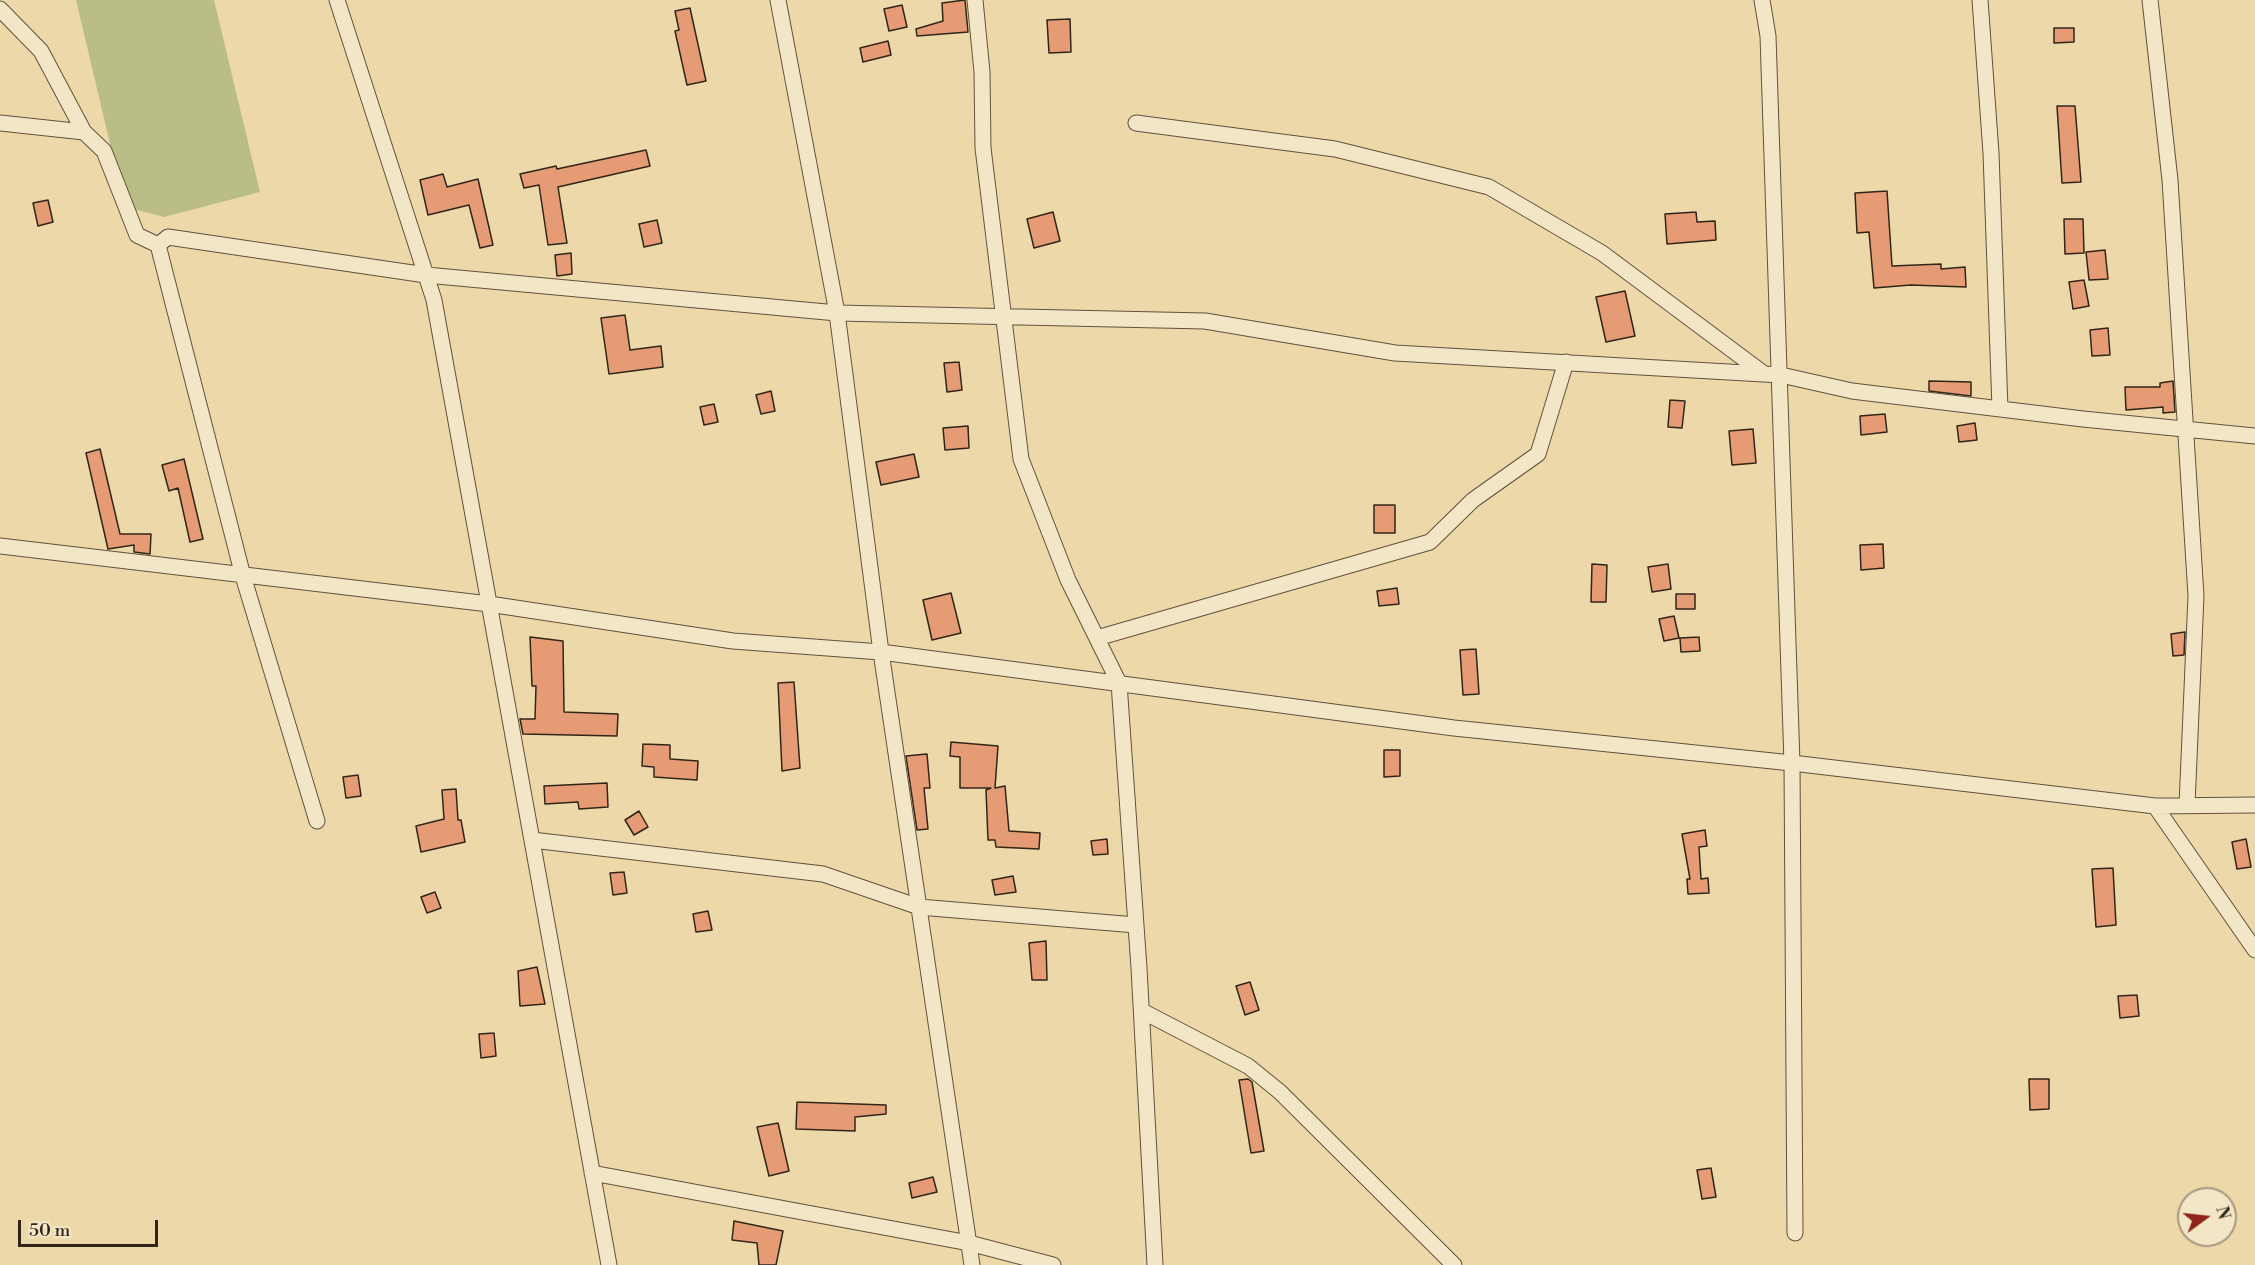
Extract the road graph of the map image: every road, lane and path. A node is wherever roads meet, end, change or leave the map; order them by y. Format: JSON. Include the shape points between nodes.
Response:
{"nodes":[{"id":1,"x":337,"y":0,"type":"edge"},
{"id":2,"x":778,"y":0,"type":"edge"},
{"id":3,"x":975,"y":0,"type":"edge"},
{"id":4,"x":1762,"y":0,"type":"edge"},
{"id":5,"x":1980,"y":0,"type":"edge"},
{"id":6,"x":2150,"y":0,"type":"edge"},
{"id":7,"x":0,"y":9,"type":"edge"},
{"id":8,"x":0,"y":123,"type":"edge"},
{"id":9,"x":1136,"y":123,"type":"dead end"},
{"id":10,"x":84,"y":132,"type":"junction"},
{"id":11,"x":158,"y":244,"type":"junction"},
{"id":12,"x":426,"y":275,"type":"junction"},
{"id":13,"x":837,"y":313,"type":"junction"},
{"id":14,"x":1004,"y":317,"type":"junction"},
{"id":15,"x":1566,"y":362,"type":"junction"},
{"id":16,"x":1763,"y":374,"type":"junction"},
{"id":17,"x":1781,"y":375,"type":"junction"},
{"id":18,"x":2000,"y":409,"type":"junction"},
{"id":19,"x":2185,"y":430,"type":"junction"},
{"id":20,"x":2255,"y":436,"type":"edge"},
{"id":21,"x":0,"y":546,"type":"edge"},
{"id":22,"x":243,"y":576,"type":"junction"},
{"id":23,"x":489,"y":604,"type":"junction"},
{"id":24,"x":1097,"y":638,"type":"junction"},
{"id":25,"x":881,"y":652,"type":"junction"},
{"id":26,"x":1119,"y":683,"type":"junction"},
{"id":27,"x":1792,"y":763,"type":"junction"},
{"id":28,"x":2255,"y":805,"type":"edge"},
{"id":29,"x":2155,"y":806,"type":"junction"},
{"id":30,"x":2187,"y":806,"type":"junction"},
{"id":31,"x":317,"y":820,"type":"dead end"},
{"id":32,"x":532,"y":840,"type":"junction"},
{"id":33,"x":919,"y":907,"type":"junction"},
{"id":34,"x":1136,"y":925,"type":"junction"},
{"id":35,"x":2255,"y":950,"type":"edge"},
{"id":36,"x":1142,"y":1011,"type":"junction"},
{"id":37,"x":592,"y":1173,"type":"junction"},
{"id":38,"x":1795,"y":1233,"type":"dead end"},
{"id":39,"x":969,"y":1243,"type":"junction"},
{"id":40,"x":609,"y":1265,"type":"edge"},
{"id":41,"x":972,"y":1265,"type":"edge"},
{"id":42,"x":1053,"y":1265,"type":"edge"},
{"id":43,"x":1155,"y":1265,"type":"edge"},
{"id":44,"x":1454,"y":1265,"type":"edge"}],
"edges":[{"from":1,"to":12,"type":"street"},
{"from":2,"to":13,"type":"street"},
{"from":3,"to":14,"type":"street","via":[[982,72],[983,148]]},
{"from":4,"to":17,"type":"street","via":[[1768,36]]},
{"from":5,"to":18,"type":"street","via":[[1991,153]]},
{"from":6,"to":19,"type":"street","via":[[2170,180]]},
{"from":7,"to":10,"type":"street","via":[[41,51]]},
{"from":8,"to":10,"type":"street"},
{"from":9,"to":16,"type":"street","via":[[1335,149],[1489,187],[1602,253]]},
{"from":10,"to":11,"type":"street","via":[[104,151],[136,235]]},
{"from":11,"to":12,"type":"street","via":[[168,237]]},
{"from":11,"to":22,"type":"street"},
{"from":12,"to":13,"type":"street"},
{"from":12,"to":23,"type":"street","via":[[434,300]]},
{"from":13,"to":14,"type":"street"},
{"from":13,"to":25,"type":"street"},
{"from":14,"to":15,"type":"street","via":[[1205,321],[1395,353]]},
{"from":14,"to":24,"type":"street","via":[[1022,459],[1068,580]]},
{"from":15,"to":16,"type":"street"},
{"from":15,"to":24,"type":"street","via":[[1538,454],[1473,500],[1430,542]]},
{"from":16,"to":17,"type":"street"},
{"from":17,"to":18,"type":"street","via":[[1852,391]]},
{"from":17,"to":27,"type":"street"},
{"from":18,"to":19,"type":"street"},
{"from":19,"to":20,"type":"street"},
{"from":19,"to":30,"type":"street","via":[[2196,596]]},
{"from":21,"to":22,"type":"street"},
{"from":22,"to":23,"type":"street"},
{"from":22,"to":31,"type":"street"},
{"from":23,"to":25,"type":"street","via":[[733,641]]},
{"from":23,"to":32,"type":"street"},
{"from":24,"to":26,"type":"street"},
{"from":25,"to":26,"type":"street"},
{"from":25,"to":33,"type":"street"},
{"from":26,"to":27,"type":"street","via":[[1454,728]]},
{"from":26,"to":34,"type":"street"},
{"from":27,"to":29,"type":"street"},
{"from":27,"to":38,"type":"street"},
{"from":28,"to":30,"type":"street"},
{"from":29,"to":30,"type":"street"},
{"from":29,"to":35,"type":"street"},
{"from":32,"to":33,"type":"street","via":[[823,874]]},
{"from":32,"to":37,"type":"street"},
{"from":33,"to":34,"type":"street"},
{"from":33,"to":39,"type":"street"},
{"from":34,"to":36,"type":"street"},
{"from":36,"to":43,"type":"street"},
{"from":36,"to":44,"type":"street","via":[[1248,1066],[1280,1092]]},
{"from":37,"to":39,"type":"street"},
{"from":37,"to":40,"type":"street"},
{"from":39,"to":41,"type":"street"},
{"from":39,"to":42,"type":"street"}]}
